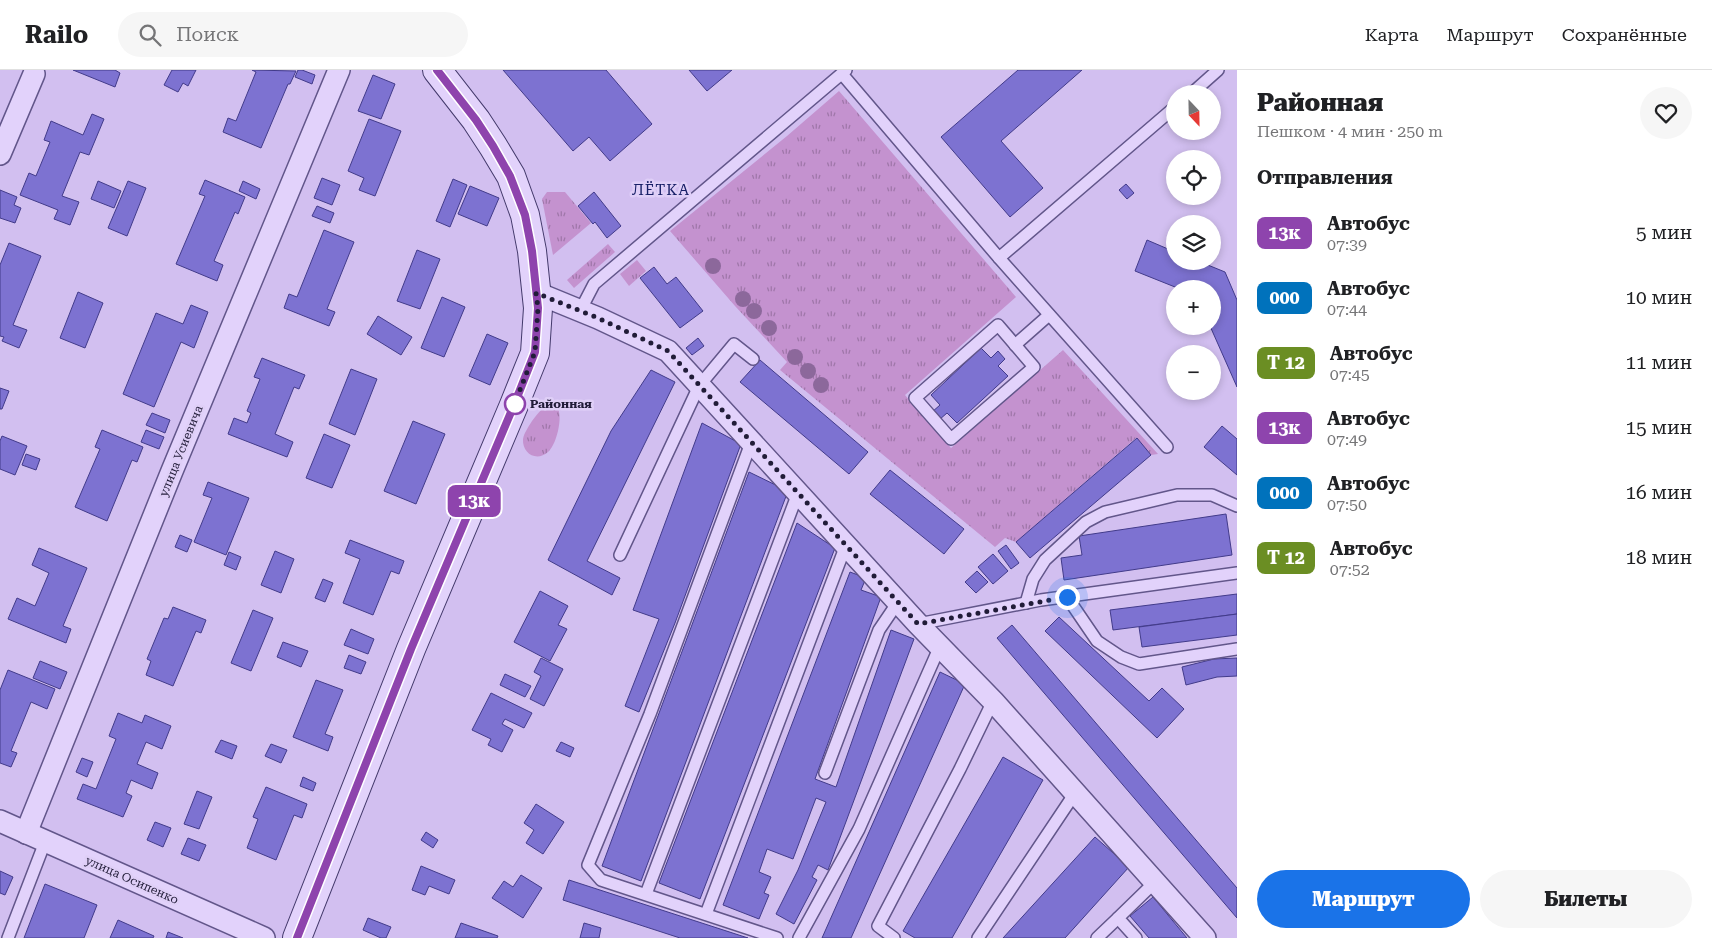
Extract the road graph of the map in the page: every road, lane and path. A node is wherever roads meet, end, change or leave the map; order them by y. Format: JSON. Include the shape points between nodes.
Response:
{"nodes":[{"id":1,"x":339,"y":70,"type":"edge"},
{"id":2,"x":437,"y":70,"type":"edge"},
{"id":3,"x":1218,"y":70,"type":"edge"},
{"id":4,"x":33,"y":72,"type":"edge"},
{"id":5,"x":844,"y":72,"type":"edge"},
{"id":6,"x":1201,"y":85,"type":"edge"},
{"id":7,"x":1166,"y":115,"type":"edge"},
{"id":8,"x":0,"y":154,"type":"edge"},
{"id":9,"x":999,"y":258,"type":"junction"},
{"id":10,"x":536,"y":293,"type":"junction"},
{"id":11,"x":580,"y":311,"type":"junction"},
{"id":12,"x":1050,"y":315,"type":"junction"},
{"id":13,"x":1015,"y":345,"type":"junction"},
{"id":14,"x":753,"y":359,"type":"dead end"},
{"id":15,"x":700,"y":386,"type":"junction"},
{"id":16,"x":751,"y":442,"type":"junction"},
{"id":17,"x":1168,"y":447,"type":"dead end"},
{"id":18,"x":798,"y":493,"type":"junction"},
{"id":19,"x":1237,"y":506,"type":"edge"},
{"id":20,"x":846,"y":546,"type":"junction"},
{"id":21,"x":620,"y":555,"type":"dead end"},
{"id":22,"x":1237,"y":573,"type":"edge"},
{"id":23,"x":1067,"y":597,"type":"junction"},
{"id":24,"x":898,"y":602,"type":"junction"},
{"id":25,"x":1026,"y":603,"type":"junction"},
{"id":26,"x":918,"y":624,"type":"junction"},
{"id":27,"x":940,"y":646,"type":"junction"},
{"id":28,"x":1237,"y":648,"type":"edge"},
{"id":29,"x":992,"y":701,"type":"junction"},
{"id":30,"x":825,"y":773,"type":"dead end"},
{"id":31,"x":1075,"y":793,"type":"junction"},
{"id":32,"x":0,"y":822,"type":"edge"},
{"id":33,"x":36,"y":837,"type":"junction"},
{"id":34,"x":1155,"y":882,"type":"junction"},
{"id":35,"x":646,"y":894,"type":"junction"},
{"id":36,"x":706,"y":914,"type":"junction"},
{"id":37,"x":1118,"y":918,"type":"junction"},
{"id":38,"x":8,"y":938,"type":"edge"},
{"id":39,"x":264,"y":938,"type":"edge"},
{"id":40,"x":297,"y":938,"type":"edge"},
{"id":41,"x":777,"y":938,"type":"edge"},
{"id":42,"x":799,"y":938,"type":"edge"},
{"id":43,"x":894,"y":938,"type":"edge"},
{"id":44,"x":978,"y":938,"type":"edge"},
{"id":45,"x":1098,"y":938,"type":"edge"},
{"id":46,"x":1136,"y":938,"type":"edge"},
{"id":47,"x":1205,"y":938,"type":"edge"}],
"edges":[{"from":1,"to":33,"type":"street","name":"улица Усиевича","via":[[176,462]]},
{"from":2,"to":10,"type":"street","via":[[476,120],[510,176],[525,215]]},
{"from":3,"to":6,"type":"lane"},
{"from":4,"to":8,"type":"street"},
{"from":5,"to":9,"type":"lane"},
{"from":5,"to":11,"type":"lane","via":[[594,284]]},
{"from":7,"to":9,"type":"lane"},
{"from":9,"to":12,"type":"lane"},
{"from":10,"to":11,"type":"street"},
{"from":10,"to":40,"type":"street","via":[[535,352],[411,649]]},
{"from":11,"to":15,"type":"street","via":[[668,351]]},
{"from":12,"to":13,"type":"lane"},
{"from":12,"to":17,"type":"lane"},
{"from":13,"to":13,"type":"lane","via":[[1034,366],[952,440],[915,398],[998,325]]},
{"from":14,"to":15,"type":"lane","via":[[734,344]]},
{"from":15,"to":16,"type":"street"},
{"from":15,"to":21,"type":"lane"},
{"from":16,"to":18,"type":"street"},
{"from":16,"to":35,"type":"lane","via":[[650,714],[588,865],[601,880]]},
{"from":18,"to":20,"type":"street"},
{"from":18,"to":35,"type":"lane"},
{"from":19,"to":25,"type":"lane","via":[[1212,495],[1177,495],[1105,512],[1086,522],[1045,560],[1033,579]]},
{"from":20,"to":24,"type":"street"},
{"from":20,"to":36,"type":"lane"},
{"from":22,"to":23,"type":"lane"},
{"from":23,"to":25,"type":"lane"},
{"from":23,"to":28,"type":"lane","via":[[1097,641],[1121,658],[1139,664]]},
{"from":24,"to":26,"type":"street"},
{"from":24,"to":30,"type":"lane","via":[[879,630]]},
{"from":25,"to":26,"type":"lane"},
{"from":26,"to":27,"type":"street"},
{"from":27,"to":29,"type":"street"},
{"from":27,"to":42,"type":"lane","via":[[859,829]]},
{"from":29,"to":31,"type":"street"},
{"from":29,"to":43,"type":"lane","via":[[878,926]]},
{"from":31,"to":34,"type":"street"},
{"from":31,"to":44,"type":"lane"},
{"from":32,"to":33,"type":"street","name":"улица Осипенко"},
{"from":33,"to":38,"type":"lane"},
{"from":33,"to":39,"type":"street","name":"улица Осипенко"},
{"from":34,"to":37,"type":"lane"},
{"from":34,"to":47,"type":"street"},
{"from":35,"to":36,"type":"lane"},
{"from":36,"to":41,"type":"lane"},
{"from":37,"to":45,"type":"lane"},
{"from":37,"to":46,"type":"lane"}]}
